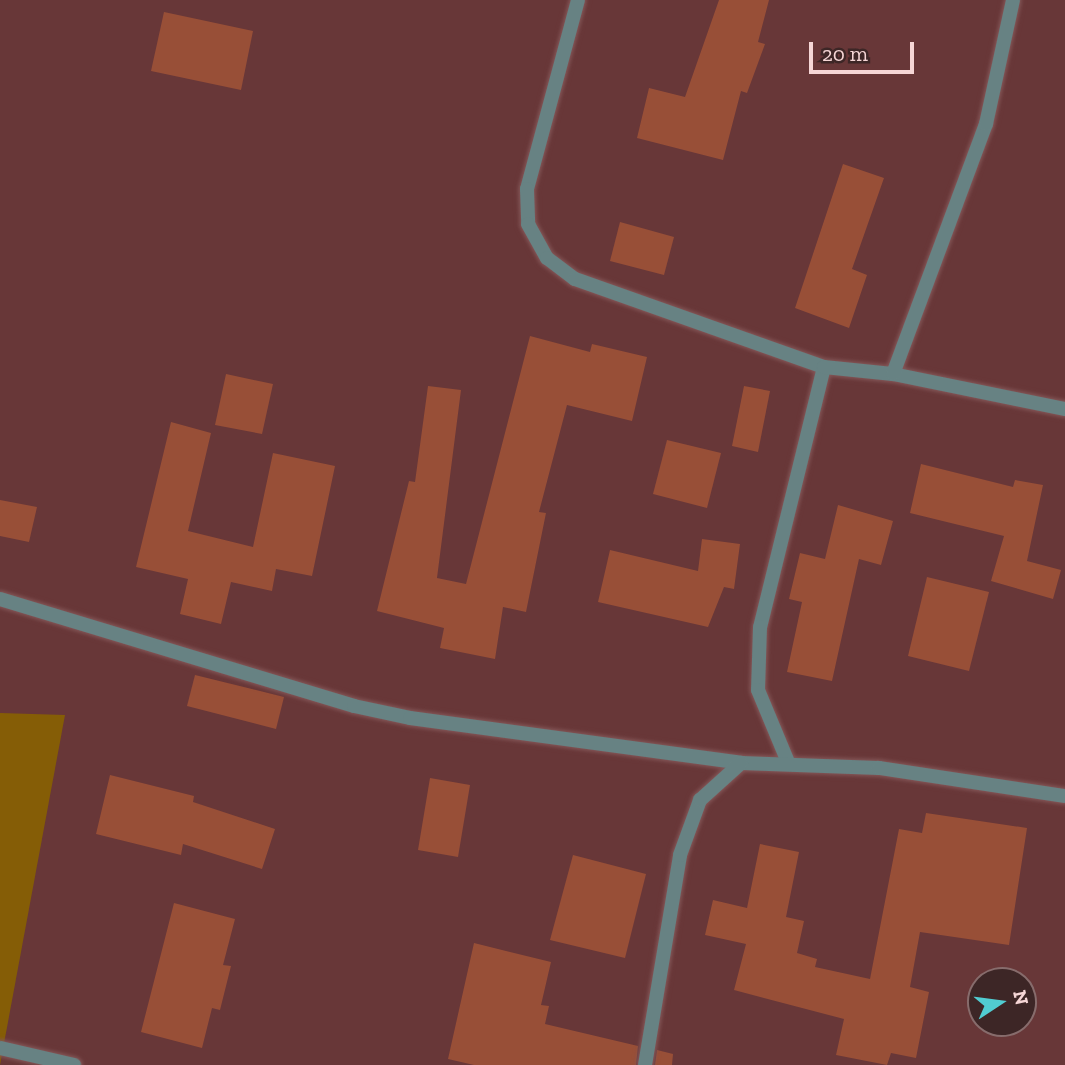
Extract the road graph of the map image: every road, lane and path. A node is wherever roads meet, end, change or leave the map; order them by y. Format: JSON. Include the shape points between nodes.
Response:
{"nodes":[{"id":1,"x":578,"y":0,"type":"edge"},
{"id":2,"x":1013,"y":0,"type":"edge"},
{"id":3,"x":824,"y":367,"type":"junction"},
{"id":4,"x":893,"y":374,"type":"junction"},
{"id":5,"x":1065,"y":409,"type":"edge"},
{"id":6,"x":0,"y":599,"type":"edge"},
{"id":7,"x":788,"y":762,"type":"junction"},
{"id":8,"x":741,"y":763,"type":"junction"},
{"id":9,"x":1065,"y":796,"type":"edge"},
{"id":10,"x":0,"y":1048,"type":"edge"},
{"id":11,"x":74,"y":1065,"type":"edge"},
{"id":12,"x":645,"y":1065,"type":"edge"}],
"edges":[{"from":1,"to":3,"type":"street","via":[[527,189],[528,224],[547,258],[575,279]]},
{"from":2,"to":4,"type":"street","via":[[986,124]]},
{"from":3,"to":4,"type":"street"},
{"from":3,"to":7,"type":"street","via":[[760,627],[758,690]]},
{"from":4,"to":5,"type":"street"},
{"from":6,"to":8,"type":"street","via":[[354,706]]},
{"from":7,"to":8,"type":"street"},
{"from":7,"to":9,"type":"street","via":[[879,768]]},
{"from":8,"to":12,"type":"street","via":[[700,800],[680,855]]},
{"from":10,"to":11,"type":"street"}]}
